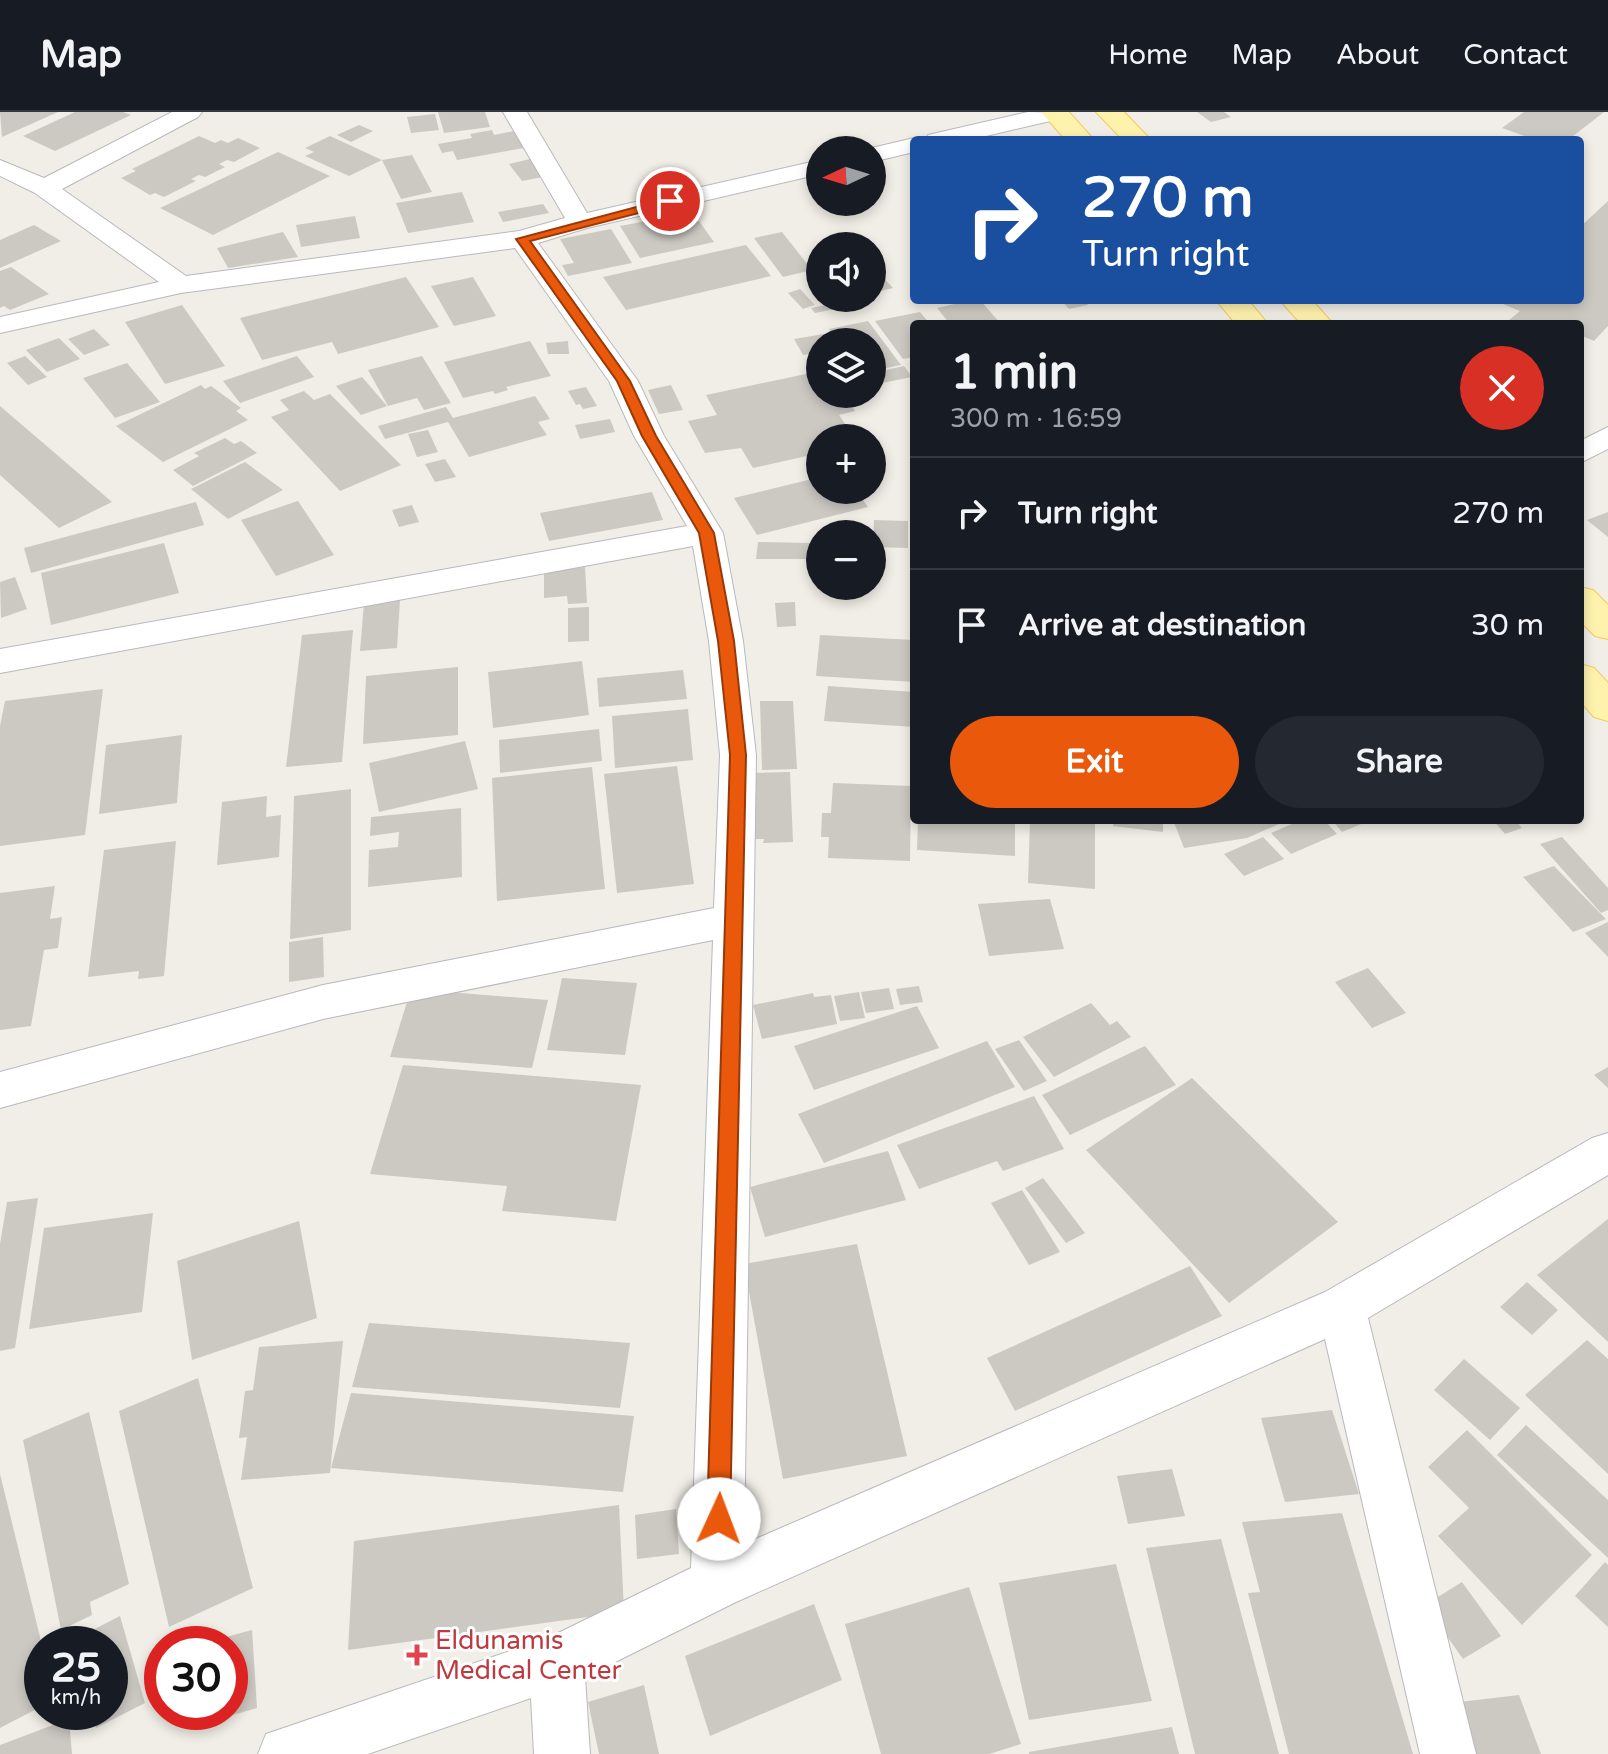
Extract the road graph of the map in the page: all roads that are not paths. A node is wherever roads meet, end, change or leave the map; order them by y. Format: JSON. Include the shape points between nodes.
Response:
{"nodes":[{"id":1,"x":190,"y":112,"type":"edge"},
{"id":2,"x":515,"y":112,"type":"edge"},
{"id":3,"x":1054,"y":112,"type":"edge"},
{"id":4,"x":1109,"y":112,"type":"edge"},
{"id":5,"x":954,"y":136,"type":"edge"},
{"id":6,"x":1077,"y":136,"type":"edge"},
{"id":7,"x":1134,"y":136,"type":"edge"},
{"id":8,"x":910,"y":146,"type":"edge"},
{"id":9,"x":886,"y":152,"type":"edge"},
{"id":10,"x":0,"y":167,"type":"edge"},
{"id":11,"x":806,"y":170,"type":"edge"},
{"id":12,"x":44,"y":188,"type":"junction"},
{"id":13,"x":580,"y":222,"type":"junction"},
{"id":14,"x":522,"y":239,"type":"junction"},
{"id":15,"x":181,"y":285,"type":"junction"},
{"id":16,"x":1235,"y":304,"type":"edge"},
{"id":17,"x":1299,"y":304,"type":"edge"},
{"id":18,"x":1249,"y":320,"type":"edge"},
{"id":19,"x":1314,"y":320,"type":"edge"},
{"id":20,"x":0,"y":325,"type":"edge"},
{"id":21,"x":1608,"y":436,"type":"edge"},
{"id":22,"x":1584,"y":451,"type":"edge"},
{"id":23,"x":707,"y":533,"type":"junction"},
{"id":24,"x":1584,"y":603,"type":"edge"},
{"id":25,"x":1608,"y":627,"type":"edge"},
{"id":26,"x":0,"y":661,"type":"edge"},
{"id":27,"x":1584,"y":681,"type":"edge"},
{"id":28,"x":1608,"y":707,"type":"edge"},
{"id":29,"x":735,"y":920,"type":"junction"},
{"id":30,"x":0,"y":1090,"type":"edge"},
{"id":31,"x":1608,"y":1152,"type":"edge"},
{"id":32,"x":1342,"y":1308,"type":"junction"},
{"id":33,"x":717,"y":1583,"type":"junction"},
{"id":34,"x":557,"y":1662,"type":"junction"},
{"id":35,"x":286,"y":1754,"type":"edge"},
{"id":36,"x":562,"y":1754,"type":"edge"},
{"id":37,"x":1448,"y":1754,"type":"edge"}],
"edges":[{"from":1,"to":12,"type":"street"},
{"from":2,"to":13,"type":"street"},
{"from":3,"to":5,"type":"street"},
{"from":3,"to":6,"type":"main road"},
{"from":4,"to":7,"type":"main road"},
{"from":8,"to":9,"type":"street"},
{"from":10,"to":12,"type":"street"},
{"from":11,"to":13,"type":"street"},
{"from":12,"to":15,"type":"street"},
{"from":13,"to":14,"type":"street"},
{"from":14,"to":15,"type":"street"},
{"from":14,"to":23,"type":"street","via":[[623,381]]},
{"from":15,"to":20,"type":"street"},
{"from":16,"to":18,"type":"main road"},
{"from":17,"to":19,"type":"main road"},
{"from":21,"to":22,"type":"street"},
{"from":23,"to":26,"type":"street"},
{"from":23,"to":29,"type":"street","via":[[738,755]]},
{"from":24,"to":25,"type":"main road"},
{"from":27,"to":28,"type":"main road"},
{"from":29,"to":30,"type":"street","via":[[323,1002]]},
{"from":29,"to":33,"type":"street"},
{"from":31,"to":32,"type":"street"},
{"from":32,"to":33,"type":"street"},
{"from":32,"to":37,"type":"street"},
{"from":33,"to":34,"type":"street"},
{"from":34,"to":35,"type":"street"},
{"from":34,"to":36,"type":"street"}]}
